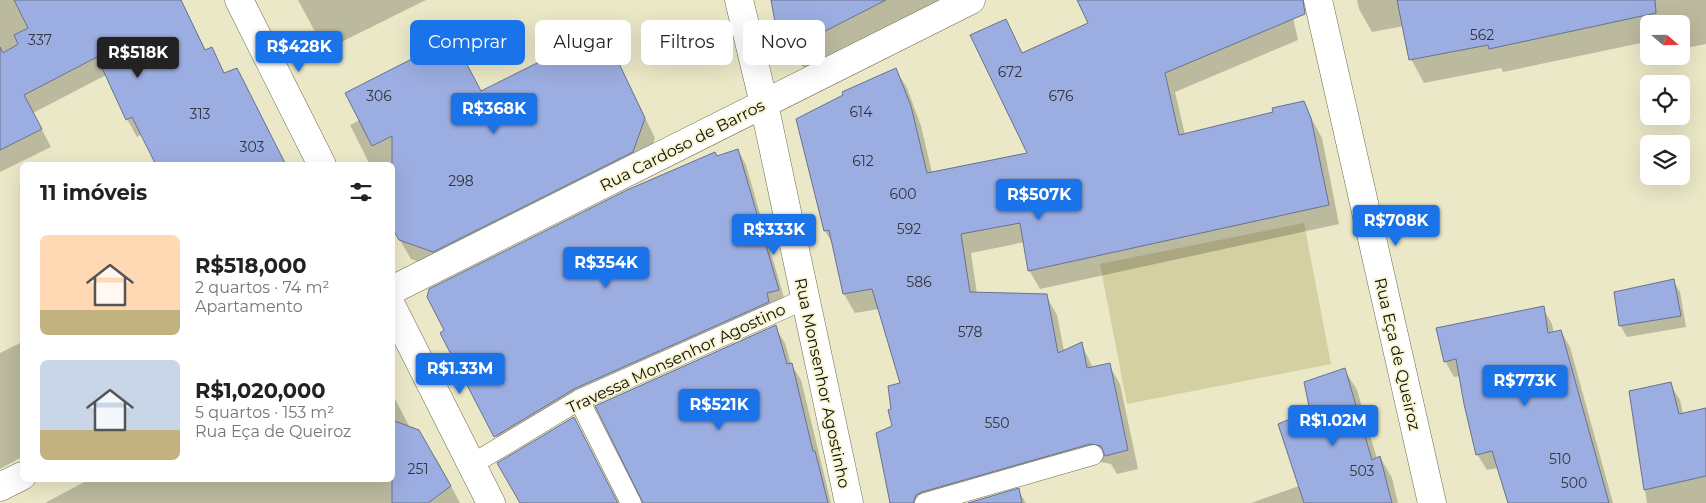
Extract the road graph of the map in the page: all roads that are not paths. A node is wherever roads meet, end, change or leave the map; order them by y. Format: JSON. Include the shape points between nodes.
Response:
{"nodes":[{"id":1,"x":239,"y":0,"type":"edge"},
{"id":2,"x":739,"y":0,"type":"edge"},
{"id":3,"x":971,"y":0,"type":"edge"},
{"id":4,"x":1318,"y":0,"type":"edge"},
{"id":5,"x":764,"y":104,"type":"junction"},
{"id":6,"x":320,"y":162,"type":"edge"},
{"id":7,"x":395,"y":288,"type":"edge"},
{"id":8,"x":805,"y":299,"type":"junction"},
{"id":9,"x":395,"y":313,"type":"edge"},
{"id":10,"x":579,"y":400,"type":"junction"},
{"id":11,"x":1094,"y":455,"type":"dead end"},
{"id":12,"x":471,"y":465,"type":"junction"},
{"id":13,"x":20,"y":477,"type":"edge"},
{"id":14,"x":0,"y":487,"type":"edge"},
{"id":15,"x":491,"y":503,"type":"edge"},
{"id":16,"x":631,"y":503,"type":"edge"},
{"id":17,"x":849,"y":503,"type":"edge"},
{"id":18,"x":925,"y":503,"type":"edge"},
{"id":19,"x":1432,"y":503,"type":"edge"}],
"edges":[{"from":1,"to":6,"type":"street"},
{"from":2,"to":5,"type":"street","name":"Rua Monsenhor Agostinho"},
{"from":3,"to":5,"type":"street","name":"Rua Cardoso de Barros"},
{"from":4,"to":19,"type":"street","name":"Rua Eça de Queiroz"},
{"from":5,"to":7,"type":"street","name":"Rua Cardoso de Barros"},
{"from":5,"to":8,"type":"street","name":"Rua Monsenhor Agostinho"},
{"from":8,"to":10,"type":"lane","name":"Travessa Monsenhor Agostino"},
{"from":8,"to":17,"type":"street","name":"Rua Monsenhor Agostinho"},
{"from":9,"to":12,"type":"street"},
{"from":10,"to":12,"type":"lane","name":"Travessa Monsenhor Agostino"},
{"from":10,"to":16,"type":"lane"},
{"from":11,"to":18,"type":"lane"},
{"from":12,"to":15,"type":"street"},
{"from":13,"to":14,"type":"street"}]}
